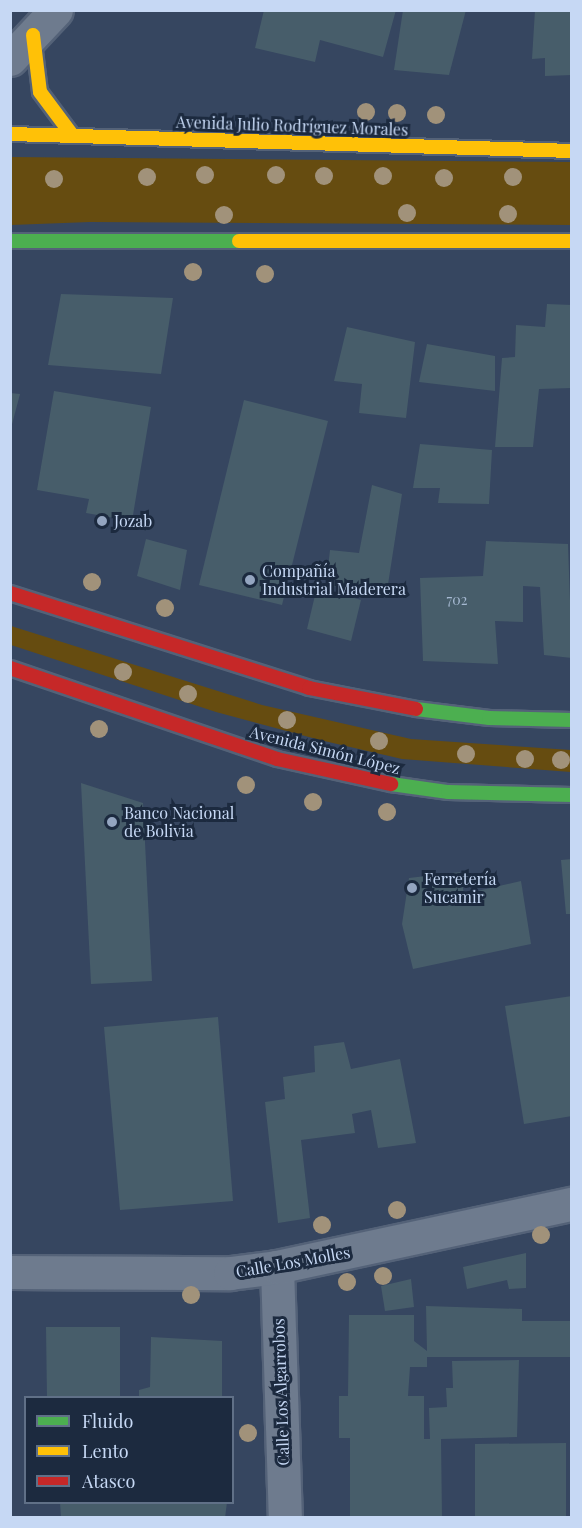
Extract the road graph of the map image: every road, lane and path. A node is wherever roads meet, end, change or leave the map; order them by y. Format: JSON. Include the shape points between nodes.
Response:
{"nodes":[{"id":1,"x":56,"y":10,"type":"edge"},
{"id":2,"x":33,"y":35,"type":"junction"},
{"id":3,"x":10,"y":59,"type":"edge"},
{"id":4,"x":10,"y":134,"type":"edge"},
{"id":5,"x":72,"y":135,"type":"junction"},
{"id":6,"x":572,"y":151,"type":"edge"},
{"id":7,"x":10,"y":241,"type":"edge"},
{"id":8,"x":572,"y":241,"type":"edge"},
{"id":9,"x":10,"y":593,"type":"edge"},
{"id":10,"x":10,"y":668,"type":"edge"},
{"id":11,"x":572,"y":720,"type":"edge"},
{"id":12,"x":572,"y":795,"type":"edge"},
{"id":13,"x":572,"y":1204,"type":"edge"},
{"id":14,"x":278,"y":1267,"type":"junction"},
{"id":15,"x":10,"y":1272,"type":"edge"},
{"id":16,"x":285,"y":1518,"type":"edge"}],
"edges":[{"from":1,"to":2,"type":"street"},
{"from":2,"to":3,"type":"street"},
{"from":2,"to":5,"type":"street","via":[[40,92]]},
{"from":4,"to":5,"type":"street","name":"Avenida Julio Rodríguez Morales"},
{"from":5,"to":6,"type":"street","name":"Avenida Julio Rodríguez Morales"},
{"from":7,"to":8,"type":"street"},
{"from":9,"to":11,"type":"street","via":[[309,688],[404,707],[489,718]]},
{"from":10,"to":12,"type":"street","name":"Avenida Simón López","via":[[277,759],[374,782],[448,792]]},
{"from":13,"to":14,"type":"street","name":"Calle Los Molles"},
{"from":14,"to":15,"type":"street","name":"Calle Los Molles","via":[[230,1273]]},
{"from":14,"to":16,"type":"street","name":"Calle Los Algarrobos"}]}
